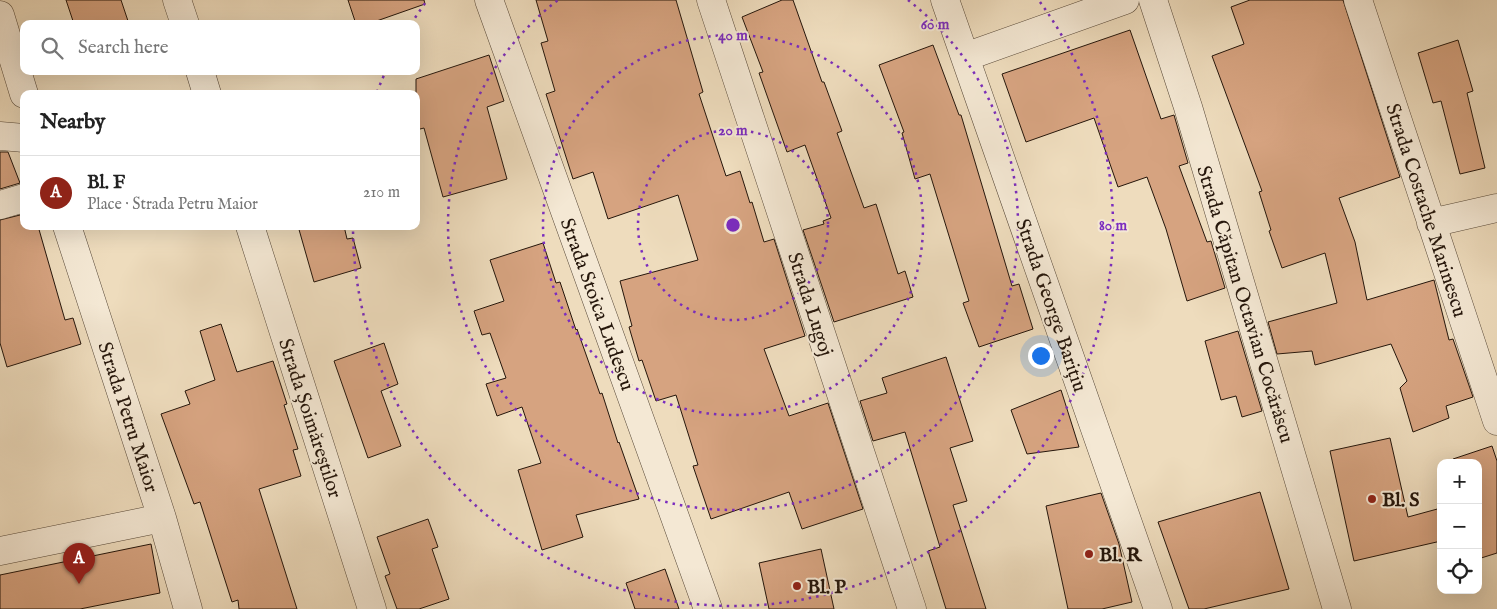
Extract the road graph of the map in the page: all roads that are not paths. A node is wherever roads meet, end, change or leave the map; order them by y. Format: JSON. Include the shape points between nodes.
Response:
{"nodes":[{"id":1,"x":177,"y":0,"type":"edge"},
{"id":2,"x":488,"y":0,"type":"edge"},
{"id":3,"x":710,"y":0,"type":"edge"},
{"id":4,"x":945,"y":0,"type":"edge"},
{"id":5,"x":1124,"y":0,"type":"edge"},
{"id":6,"x":1153,"y":0,"type":"edge"},
{"id":7,"x":1358,"y":0,"type":"edge"},
{"id":8,"x":0,"y":15,"type":"edge"},
{"id":9,"x":184,"y":20,"type":"edge"},
{"id":10,"x":965,"y":57,"type":"junction"},
{"id":11,"x":201,"y":75,"type":"edge"},
{"id":12,"x":23,"y":90,"type":"edge"},
{"id":13,"x":206,"y":90,"type":"edge"},
{"id":14,"x":0,"y":136,"type":"edge"},
{"id":15,"x":20,"y":138,"type":"edge"},
{"id":16,"x":20,"y":199,"type":"edge"},
{"id":17,"x":0,"y":205,"type":"edge"},
{"id":18,"x":1497,"y":208,"type":"edge"},
{"id":19,"x":1431,"y":222,"type":"junction"},
{"id":20,"x":68,"y":230,"type":"edge"},
{"id":21,"x":251,"y":230,"type":"edge"},
{"id":22,"x":1497,"y":421,"type":"edge"},
{"id":23,"x":162,"y":518,"type":"junction"},
{"id":24,"x":0,"y":551,"type":"edge"},
{"id":25,"x":188,"y":609,"type":"edge"},
{"id":26,"x":372,"y":609,"type":"edge"},
{"id":27,"x":708,"y":609,"type":"edge"},
{"id":28,"x":912,"y":609,"type":"edge"},
{"id":29,"x":1158,"y":609,"type":"edge"},
{"id":30,"x":1337,"y":609,"type":"edge"}],
"edges":[{"from":1,"to":9,"type":"street"},
{"from":2,"to":27,"type":"street","name":"Strada Stoica Ludescu"},
{"from":3,"to":28,"type":"street","name":"Strada Lugoj"},
{"from":4,"to":10,"type":"street","name":"Strada George Barițiu"},
{"from":5,"to":10,"type":"street"},
{"from":6,"to":30,"type":"street","name":"Strada Căpitan Octavian Cocărăscu"},
{"from":7,"to":19,"type":"street","name":"Strada Costache Marinescu"},
{"from":8,"to":12,"type":"street"},
{"from":10,"to":29,"type":"street","name":"Strada George Barițiu"},
{"from":11,"to":13,"type":"street"},
{"from":14,"to":15,"type":"street"},
{"from":16,"to":17,"type":"street"},
{"from":18,"to":19,"type":"street"},
{"from":19,"to":22,"type":"street","name":"Strada Costache Marinescu"},
{"from":20,"to":23,"type":"street","name":"Strada Petru Maior"},
{"from":21,"to":26,"type":"street","name":"Strada Șoimăreștilor"},
{"from":23,"to":24,"type":"street"},
{"from":23,"to":25,"type":"street","name":"Strada Petru Maior"}]}
